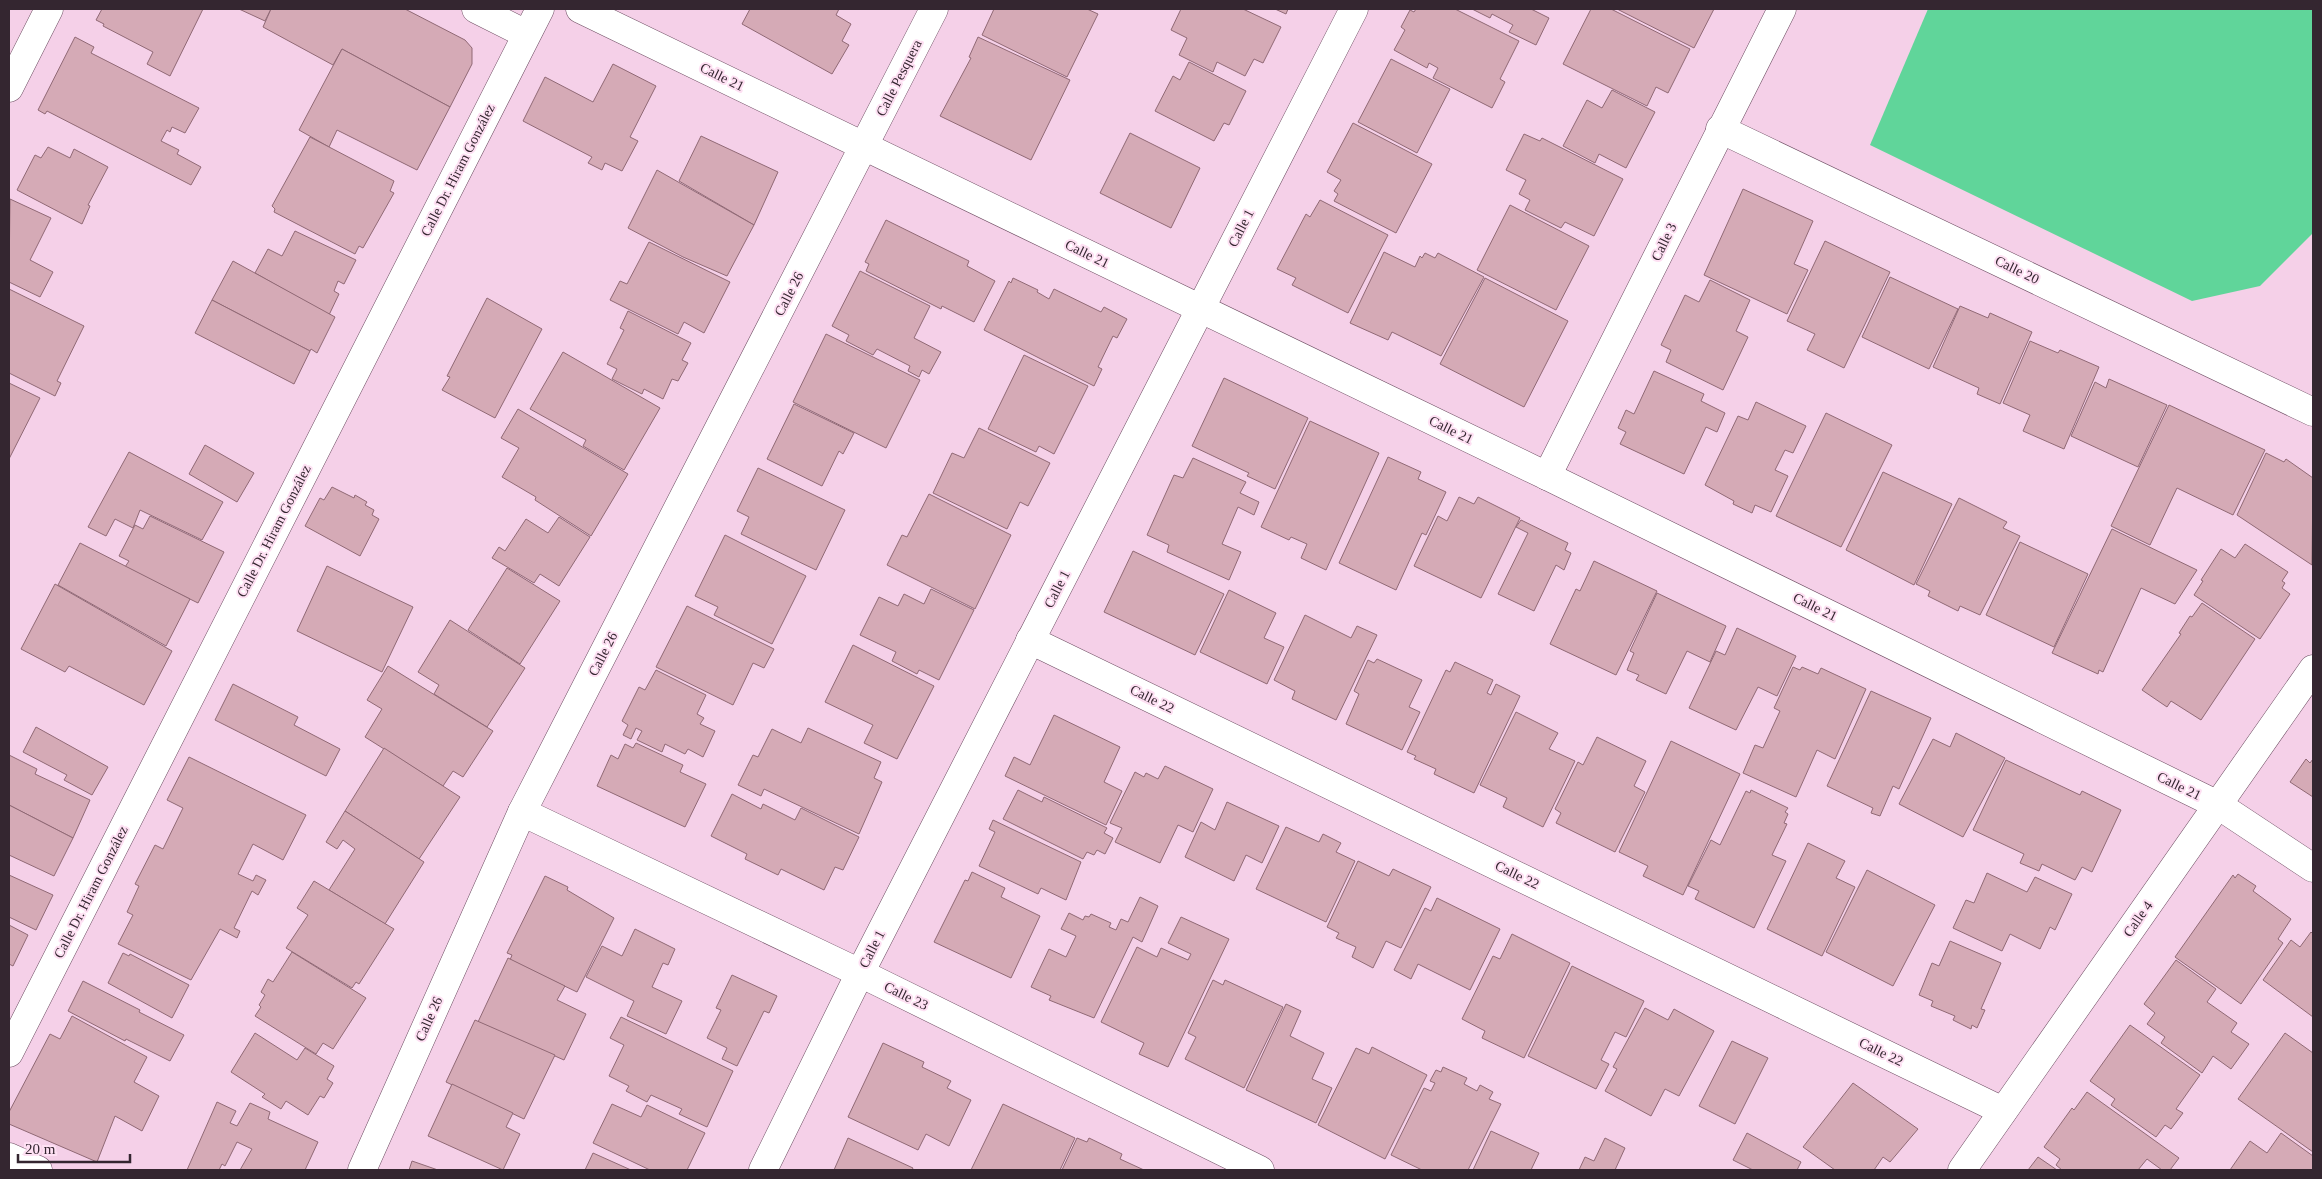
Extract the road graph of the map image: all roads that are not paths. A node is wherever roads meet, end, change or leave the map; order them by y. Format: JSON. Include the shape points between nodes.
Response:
{"nodes":[{"id":1,"x":50,"y":9,"type":"edge"},
{"id":2,"x":476,"y":9,"type":"edge"},
{"id":3,"x":540,"y":9,"type":"edge"},
{"id":4,"x":580,"y":9,"type":"edge"},
{"id":5,"x":934,"y":9,"type":"edge"},
{"id":6,"x":1354,"y":9,"type":"edge"},
{"id":7,"x":1782,"y":9,"type":"edge"},
{"id":8,"x":526,"y":34,"type":"junction"},
{"id":9,"x":9,"y":88,"type":"edge"},
{"id":10,"x":1720,"y":129,"type":"junction"},
{"id":11,"x":864,"y":146,"type":"junction"},
{"id":12,"x":1200,"y":308,"type":"junction"},
{"id":13,"x":2313,"y":412,"type":"edge"},
{"id":14,"x":1547,"y":476,"type":"junction"},
{"id":15,"x":1030,"y":640,"type":"junction"},
{"id":16,"x":2313,"y":668,"type":"edge"},
{"id":17,"x":2218,"y":805,"type":"junction"},
{"id":18,"x":522,"y":812,"type":"junction"},
{"id":19,"x":2313,"y":868,"type":"edge"},
{"id":20,"x":860,"y":973,"type":"junction"},
{"id":21,"x":9,"y":1053,"type":"edge"},
{"id":22,"x":2003,"y":1111,"type":"junction"},
{"id":23,"x":9,"y":1157,"type":"edge"},
{"id":24,"x":38,"y":1170,"type":"edge"},
{"id":25,"x":362,"y":1170,"type":"edge"},
{"id":26,"x":763,"y":1170,"type":"edge"},
{"id":27,"x":1260,"y":1170,"type":"edge"},
{"id":28,"x":1962,"y":1170,"type":"edge"}],
"edges":[{"from":1,"to":9,"type":"street"},
{"from":2,"to":8,"type":"street"},
{"from":3,"to":8,"type":"street","name":"Calle Dr. Hiram González"},
{"from":4,"to":11,"type":"street","name":"Calle 21"},
{"from":5,"to":11,"type":"street","name":"Calle Pesquera"},
{"from":6,"to":12,"type":"street","name":"Calle 1"},
{"from":7,"to":10,"type":"street","name":"Calle 3"},
{"from":8,"to":21,"type":"street","name":"Calle Dr. Hiram González"},
{"from":10,"to":13,"type":"street","name":"Calle 20"},
{"from":10,"to":14,"type":"street","name":"Calle 3"},
{"from":11,"to":12,"type":"street","name":"Calle 21"},
{"from":11,"to":18,"type":"street","name":"Calle 26"},
{"from":12,"to":14,"type":"street","name":"Calle 21"},
{"from":12,"to":15,"type":"street","name":"Calle 1"},
{"from":14,"to":17,"type":"street","name":"Calle 21"},
{"from":15,"to":20,"type":"street","name":"Calle 1"},
{"from":15,"to":22,"type":"street","name":"Calle 22"},
{"from":16,"to":17,"type":"street","name":"Calle 4"},
{"from":17,"to":19,"type":"street","name":"Calle 21"},
{"from":17,"to":22,"type":"street","name":"Calle 4"},
{"from":18,"to":20,"type":"street","name":"Calle 23"},
{"from":18,"to":25,"type":"street","name":"Calle 26"},
{"from":20,"to":26,"type":"street","name":"Calle 1"},
{"from":20,"to":27,"type":"street","name":"Calle 23"},
{"from":22,"to":28,"type":"street","name":"Calle 4"},
{"from":23,"to":24,"type":"street"}]}
